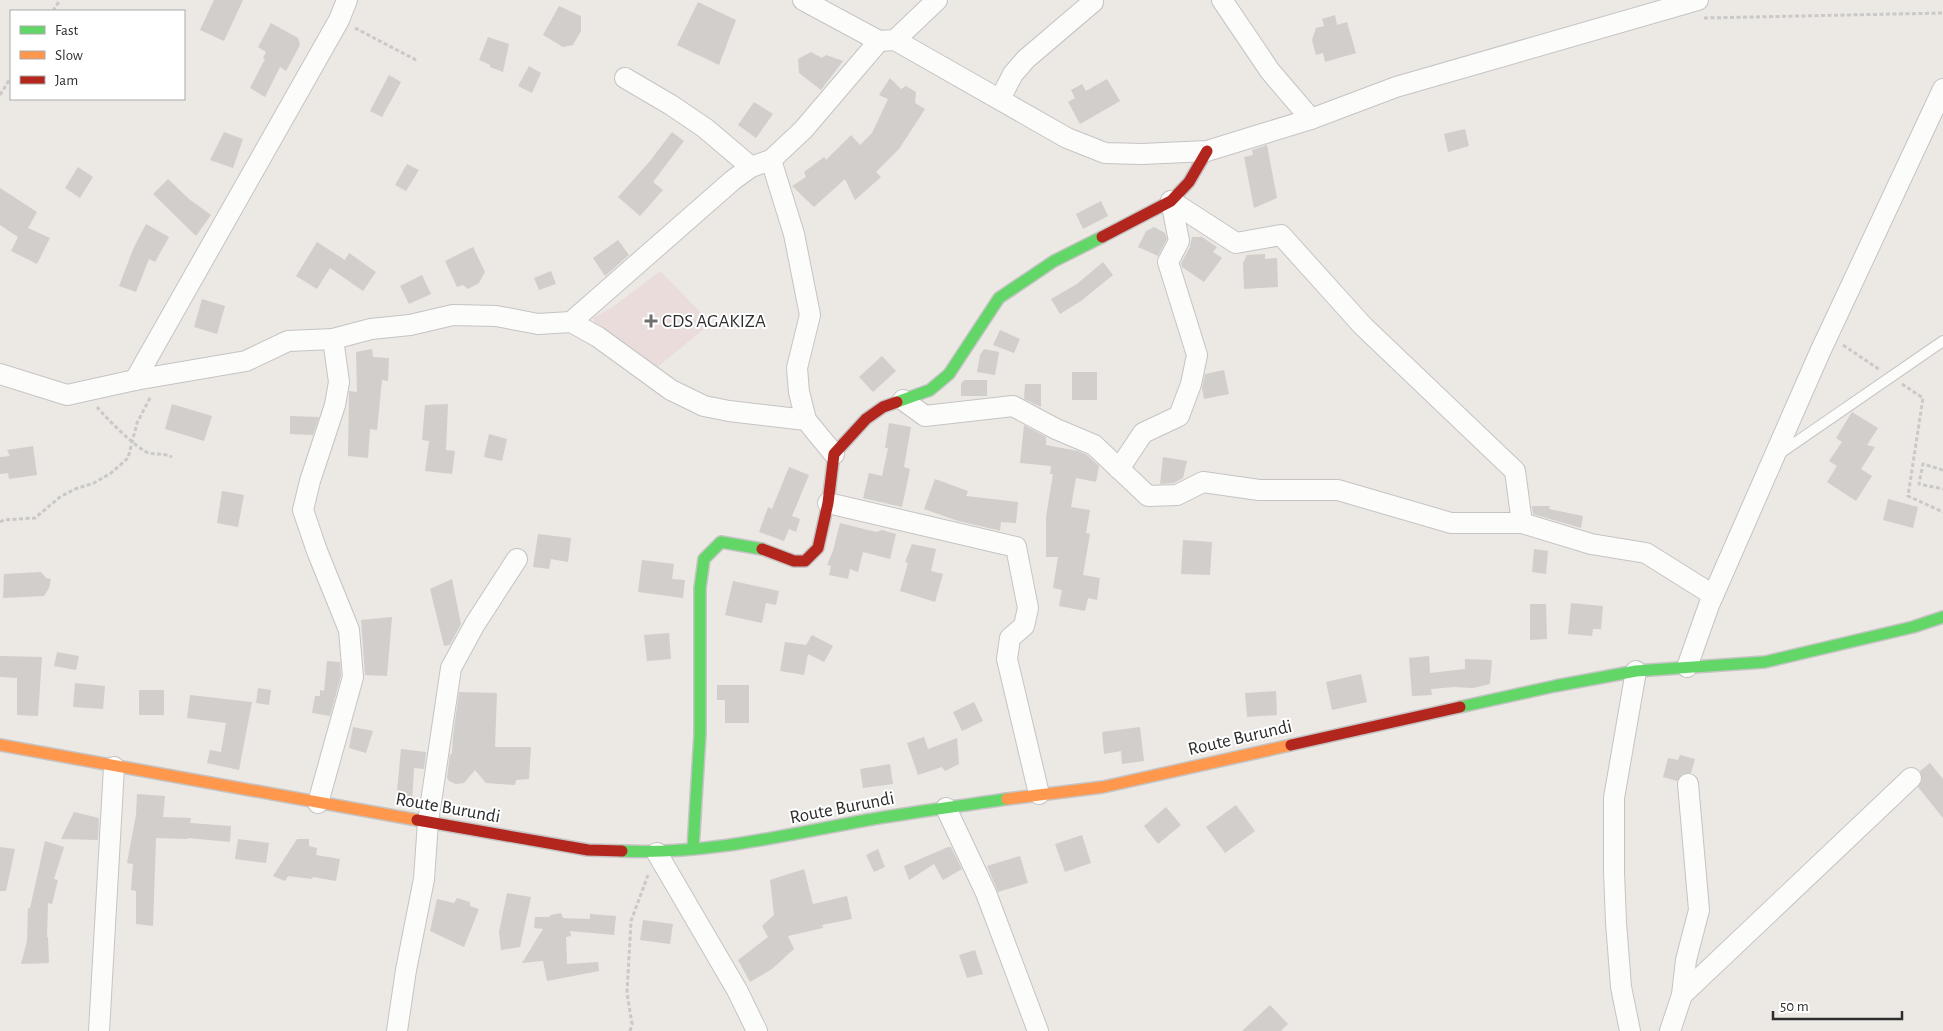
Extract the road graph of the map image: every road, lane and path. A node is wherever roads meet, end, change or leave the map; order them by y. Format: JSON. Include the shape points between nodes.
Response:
{"nodes":[{"id":1,"x":347,"y":0,"type":"edge"},
{"id":2,"x":802,"y":0,"type":"edge"},
{"id":3,"x":937,"y":0,"type":"edge"},
{"id":4,"x":1222,"y":0,"type":"edge"},
{"id":5,"x":1093,"y":2,"type":"dead end"},
{"id":6,"x":1696,"y":9,"type":"edge"},
{"id":7,"x":1943,"y":13,"type":"edge"},
{"id":8,"x":339,"y":20,"type":"junction"},
{"id":9,"x":887,"y":41,"type":"junction"},
{"id":10,"x":418,"y":61,"type":"dead end"},
{"id":11,"x":625,"y":78,"type":"dead end"},
{"id":12,"x":10,"y":79,"type":"edge"},
{"id":13,"x":1943,"y":89,"type":"edge"},
{"id":14,"x":0,"y":95,"type":"edge"},
{"id":15,"x":1000,"y":99,"type":"junction"},
{"id":16,"x":1312,"y":119,"type":"junction"},
{"id":17,"x":1207,"y":151,"type":"junction"},
{"id":18,"x":770,"y":160,"type":"junction"},
{"id":19,"x":751,"y":167,"type":"junction"},
{"id":20,"x":1171,"y":201,"type":"junction"},
{"id":21,"x":570,"y":322,"type":"junction"},
{"id":22,"x":1828,"y":335,"type":"junction"},
{"id":23,"x":333,"y":339,"type":"junction"},
{"id":24,"x":1943,"y":341,"type":"edge"},
{"id":25,"x":0,"y":374,"type":"edge"},
{"id":26,"x":172,"y":374,"type":"junction"},
{"id":27,"x":1892,"y":378,"type":"junction"},
{"id":28,"x":135,"y":380,"type":"junction"},
{"id":29,"x":84,"y":391,"type":"junction"},
{"id":30,"x":904,"y":400,"type":"junction"},
{"id":31,"x":806,"y":420,"type":"junction"},
{"id":32,"x":132,"y":442,"type":"junction"},
{"id":33,"x":834,"y":454,"type":"junction"},
{"id":34,"x":172,"y":457,"type":"dead end"},
{"id":35,"x":1773,"y":459,"type":"junction"},
{"id":36,"x":1119,"y":469,"type":"junction"},
{"id":37,"x":1943,"y":470,"type":"edge"},
{"id":38,"x":1910,"y":483,"type":"junction"},
{"id":39,"x":1919,"y":484,"type":"junction"},
{"id":40,"x":1943,"y":489,"type":"edge"},
{"id":41,"x":828,"y":503,"type":"junction"},
{"id":42,"x":1943,"y":512,"type":"edge"},
{"id":43,"x":0,"y":522,"type":"edge"},
{"id":44,"x":1522,"y":522,"type":"junction"},
{"id":45,"x":517,"y":559,"type":"dead end"},
{"id":46,"x":1713,"y":595,"type":"junction"},
{"id":47,"x":1943,"y":617,"type":"edge"},
{"id":48,"x":1687,"y":667,"type":"junction"},
{"id":49,"x":1636,"y":671,"type":"junction"},
{"id":50,"x":0,"y":745,"type":"edge"},
{"id":51,"x":114,"y":767,"type":"junction"},
{"id":52,"x":1911,"y":778,"type":"dead end"},
{"id":53,"x":1688,"y":784,"type":"dead end"},
{"id":54,"x":1039,"y":794,"type":"junction"},
{"id":55,"x":318,"y":803,"type":"junction"},
{"id":56,"x":946,"y":808,"type":"junction"},
{"id":57,"x":428,"y":822,"type":"junction"},
{"id":58,"x":693,"y":849,"type":"junction"},
{"id":59,"x":657,"y":853,"type":"junction"},
{"id":60,"x":1682,"y":995,"type":"junction"},
{"id":61,"x":99,"y":1031,"type":"edge"},
{"id":62,"x":398,"y":1031,"type":"edge"},
{"id":63,"x":630,"y":1031,"type":"edge"},
{"id":64,"x":757,"y":1031,"type":"edge"},
{"id":65,"x":1038,"y":1031,"type":"edge"},
{"id":66,"x":1630,"y":1031,"type":"edge"},
{"id":67,"x":1670,"y":1031,"type":"edge"}],
"edges":[{"from":1,"to":8,"type":"street"},
{"from":2,"to":9,"type":"street"},
{"from":3,"to":9,"type":"street"},
{"from":4,"to":16,"type":"street","via":[[1270,71]]},
{"from":5,"to":15,"type":"street","via":[[1026,59],[1013,74]]},
{"from":6,"to":7,"type":"path"},
{"from":6,"to":16,"type":"street","via":[[1396,87]]},
{"from":8,"to":10,"type":"path"},
{"from":8,"to":28,"type":"street"},
{"from":9,"to":15,"type":"street"},
{"from":9,"to":18,"type":"street"},
{"from":11,"to":19,"type":"street","via":[[705,128]]},
{"from":12,"to":14,"type":"path"},
{"from":13,"to":22,"type":"street"},
{"from":15,"to":17,"type":"street","via":[[1066,138],[1105,153]]},
{"from":16,"to":17,"type":"street"},
{"from":17,"to":20,"type":"main road","via":[[1189,182]]},
{"from":18,"to":19,"type":"street"},
{"from":18,"to":31,"type":"street","via":[[794,234],[810,315],[797,368]]},
{"from":19,"to":21,"type":"street"},
{"from":20,"to":30,"type":"main road","via":[[1054,261],[999,298],[949,374],[930,390]]},
{"from":20,"to":36,"type":"street","via":[[1179,241],[1168,262],[1197,355],[1191,384],[1178,416],[1143,433]]},
{"from":20,"to":44,"type":"street","via":[[1236,243],[1281,235],[1363,326],[1515,472]]},
{"from":21,"to":23,"type":"street","via":[[538,324],[496,316],[453,316],[370,329]]},
{"from":21,"to":31,"type":"street","via":[[598,337],[671,390],[704,406]]},
{"from":22,"to":27,"type":"path"},
{"from":22,"to":35,"type":"street"},
{"from":23,"to":26,"type":"street","via":[[288,341],[246,361]]},
{"from":23,"to":55,"type":"street","via":[[339,382],[335,405],[303,510],[316,551],[349,630],[353,677]]},
{"from":24,"to":27,"type":"lane"},
{"from":25,"to":29,"type":"street","via":[[67,395]]},
{"from":26,"to":28,"type":"street"},
{"from":26,"to":32,"type":"path","via":[[152,393]]},
{"from":27,"to":35,"type":"lane"},
{"from":27,"to":38,"type":"path","via":[[1923,398]]},
{"from":28,"to":29,"type":"street"},
{"from":29,"to":32,"type":"path","via":[[104,416]]},
{"from":30,"to":33,"type":"main road","via":[[883,407],[866,420]]},
{"from":30,"to":36,"type":"street","via":[[924,416],[1013,406],[1056,429],[1094,444]]},
{"from":31,"to":33,"type":"street"},
{"from":32,"to":34,"type":"path","via":[[148,453]]},
{"from":32,"to":43,"type":"path","via":[[128,458],[111,473],[60,496],[35,518]]},
{"from":33,"to":41,"type":"main road"},
{"from":35,"to":46,"type":"street"},
{"from":36,"to":44,"type":"street","via":[[1148,496],[1177,495],[1203,482],[1259,490],[1338,490],[1451,523]]},
{"from":37,"to":39,"type":"path","via":[[1923,464]]},
{"from":38,"to":39,"type":"path"},
{"from":38,"to":42,"type":"path","via":[[1908,496]]},
{"from":39,"to":40,"type":"path"},
{"from":41,"to":54,"type":"street","via":[[1016,547],[1028,608],[1024,626],[1010,638],[1007,659]]},
{"from":41,"to":58,"type":"main road","via":[[818,548],[805,562],[760,548],[722,542],[704,559],[700,588],[700,734]]},
{"from":44,"to":46,"type":"street","via":[[1591,544],[1646,553]]},
{"from":45,"to":57,"type":"street","via":[[451,668]]},
{"from":46,"to":48,"type":"street"},
{"from":47,"to":48,"type":"main road","name":"Route Burundi","via":[[1765,662]]},
{"from":48,"to":49,"type":"main road","name":"Route Burundi"},
{"from":49,"to":54,"type":"main road","name":"Route Burundi","via":[[1103,786]]},
{"from":49,"to":66,"type":"street","via":[[1614,798],[1616,922],[1621,987]]},
{"from":50,"to":51,"type":"main road","name":"Route Burundi"},
{"from":51,"to":55,"type":"main road","name":"Route Burundi"},
{"from":51,"to":61,"type":"street"},
{"from":52,"to":60,"type":"street"},
{"from":53,"to":60,"type":"street","via":[[1699,910],[1686,960]]},
{"from":54,"to":56,"type":"main road","name":"Route Burundi"},
{"from":55,"to":57,"type":"main road","name":"Route Burundi"},
{"from":56,"to":58,"type":"main road","name":"Route Burundi","via":[[776,839]]},
{"from":56,"to":65,"type":"street","via":[[986,893]]},
{"from":57,"to":59,"type":"main road","name":"Route Burundi","via":[[588,850]]},
{"from":57,"to":62,"type":"street","via":[[424,879]]},
{"from":58,"to":59,"type":"main road","name":"Route Burundi"},
{"from":59,"to":63,"type":"path","via":[[631,921],[627,993],[632,1024]]},
{"from":59,"to":64,"type":"street","via":[[737,990]]},
{"from":60,"to":67,"type":"street"}]}
